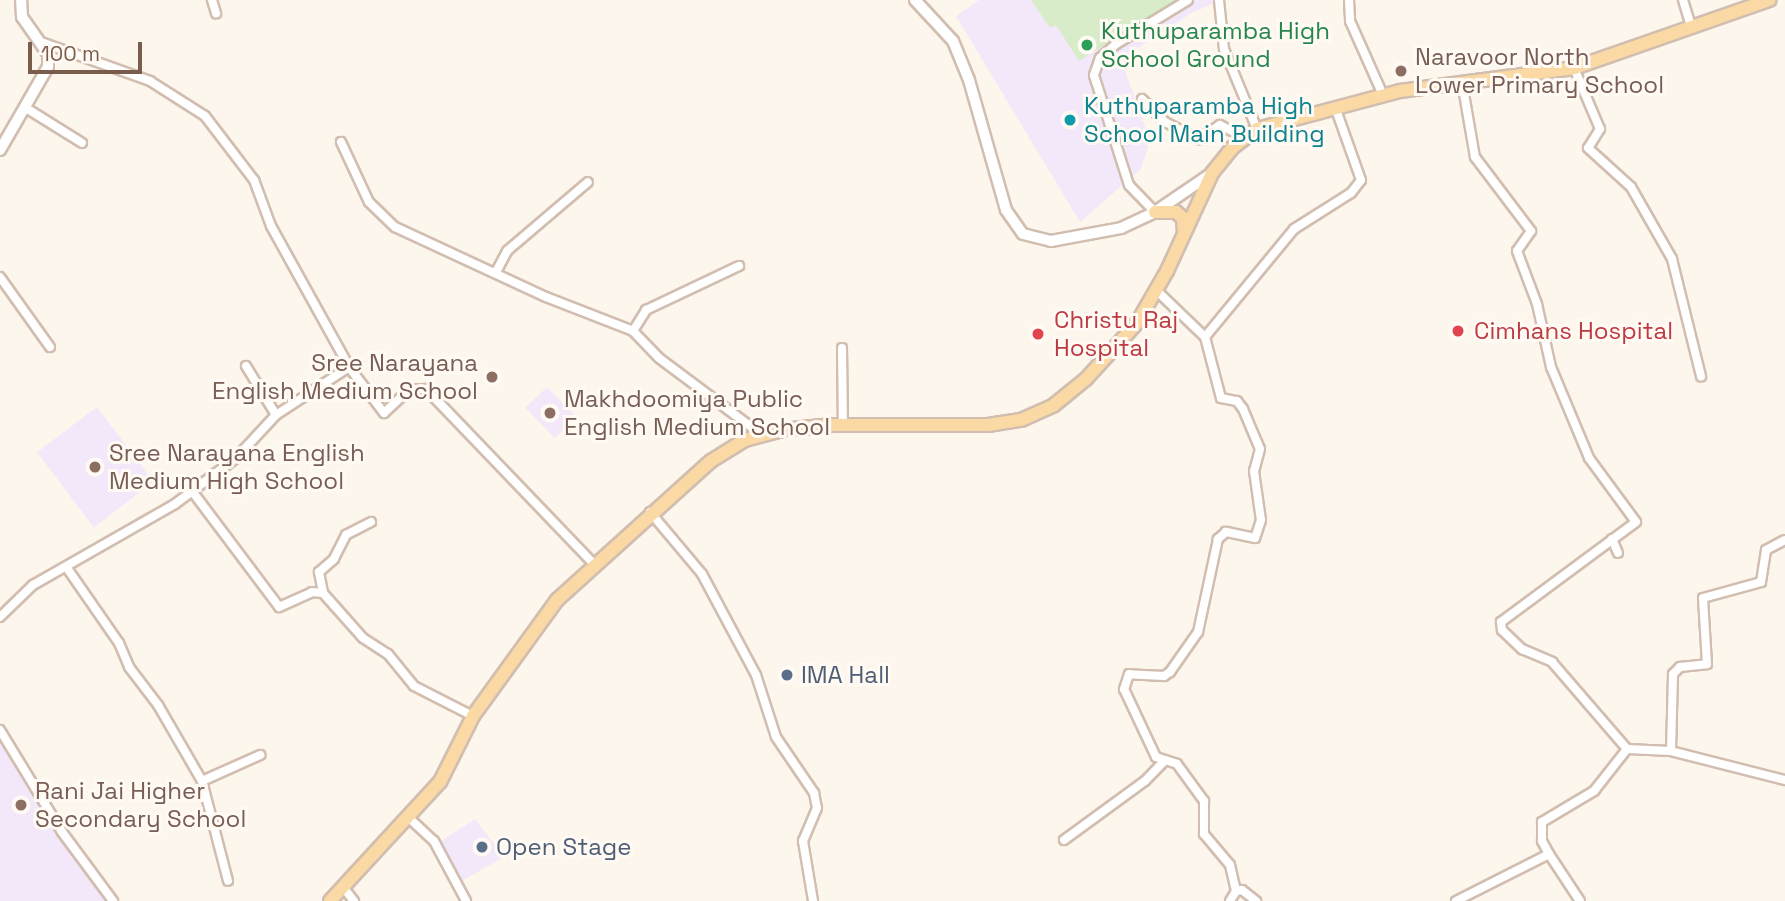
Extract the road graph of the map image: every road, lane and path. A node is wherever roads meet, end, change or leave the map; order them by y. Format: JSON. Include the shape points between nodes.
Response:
{"nodes":[{"id":1,"x":21,"y":0,"type":"edge"},
{"id":2,"x":212,"y":0,"type":"edge"},
{"id":3,"x":915,"y":0,"type":"edge"},
{"id":4,"x":1188,"y":0,"type":"edge"},
{"id":5,"x":1219,"y":0,"type":"edge"},
{"id":6,"x":1349,"y":0,"type":"edge"},
{"id":7,"x":1683,"y":0,"type":"edge"},
{"id":8,"x":1769,"y":0,"type":"edge"},
{"id":9,"x":216,"y":13,"type":"dead end"},
{"id":10,"x":1692,"y":29,"type":"junction"},
{"id":11,"x":41,"y":42,"type":"junction"},
{"id":12,"x":1574,"y":68,"type":"junction"},
{"id":13,"x":1462,"y":82,"type":"junction"},
{"id":14,"x":1383,"y":95,"type":"junction"},
{"id":15,"x":1142,"y":99,"type":"dead end"},
{"id":16,"x":1335,"y":107,"type":"junction"},
{"id":17,"x":26,"y":108,"type":"junction"},
{"id":18,"x":1257,"y":129,"type":"junction"},
{"id":19,"x":1245,"y":138,"type":"junction"},
{"id":20,"x":341,"y":142,"type":"dead end"},
{"id":21,"x":82,"y":144,"type":"dead end"},
{"id":22,"x":0,"y":150,"type":"edge"},
{"id":23,"x":1212,"y":173,"type":"junction"},
{"id":24,"x":588,"y":183,"type":"dead end"},
{"id":25,"x":1172,"y":201,"type":"junction"},
{"id":26,"x":1155,"y":212,"type":"junction"},
{"id":27,"x":1193,"y":217,"type":"junction"},
{"id":28,"x":1184,"y":236,"type":"junction"},
{"id":29,"x":739,"y":266,"type":"dead end"},
{"id":30,"x":496,"y":272,"type":"junction"},
{"id":31,"x":0,"y":277,"type":"edge"},
{"id":32,"x":1156,"y":290,"type":"junction"},
{"id":33,"x":634,"y":331,"type":"junction"},
{"id":34,"x":1205,"y":337,"type":"junction"},
{"id":35,"x":50,"y":347,"type":"dead end"},
{"id":36,"x":842,"y":348,"type":"dead end"},
{"id":37,"x":246,"y":366,"type":"dead end"},
{"id":38,"x":349,"y":367,"type":"junction"},
{"id":39,"x":1701,"y":376,"type":"dead end"},
{"id":40,"x":276,"y":415,"type":"junction"},
{"id":41,"x":843,"y":425,"type":"junction"},
{"id":42,"x":762,"y":436,"type":"junction"},
{"id":43,"x":192,"y":491,"type":"junction"},
{"id":44,"x":650,"y":512,"type":"junction"},
{"id":45,"x":371,"y":523,"type":"dead end"},
{"id":46,"x":1612,"y":540,"type":"junction"},
{"id":47,"x":1785,"y":540,"type":"edge"},
{"id":48,"x":1618,"y":553,"type":"dead end"},
{"id":49,"x":594,"y":564,"type":"junction"},
{"id":50,"x":67,"y":568,"type":"junction"},
{"id":51,"x":323,"y":593,"type":"junction"},
{"id":52,"x":0,"y":617,"type":"edge"},
{"id":53,"x":472,"y":716,"type":"junction"},
{"id":54,"x":0,"y":730,"type":"edge"},
{"id":55,"x":1627,"y":749,"type":"junction"},
{"id":56,"x":1671,"y":751,"type":"junction"},
{"id":57,"x":260,"y":755,"type":"dead end"},
{"id":58,"x":1165,"y":760,"type":"junction"},
{"id":59,"x":202,"y":780,"type":"junction"},
{"id":60,"x":1785,"y":780,"type":"edge"},
{"id":61,"x":408,"y":817,"type":"junction"},
{"id":62,"x":1064,"y":840,"type":"dead end"},
{"id":63,"x":1549,"y":854,"type":"junction"},
{"id":64,"x":228,"y":881,"type":"dead end"},
{"id":65,"x":343,"y":887,"type":"junction"},
{"id":66,"x":1236,"y":891,"type":"junction"},
{"id":67,"x":113,"y":901,"type":"edge"},
{"id":68,"x":330,"y":901,"type":"edge"},
{"id":69,"x":354,"y":901,"type":"edge"},
{"id":70,"x":466,"y":901,"type":"edge"},
{"id":71,"x":814,"y":901,"type":"edge"},
{"id":72,"x":1230,"y":901,"type":"edge"},
{"id":73,"x":1256,"y":901,"type":"edge"},
{"id":74,"x":1456,"y":901,"type":"edge"},
{"id":75,"x":1580,"y":901,"type":"edge"}],
"edges":[{"from":1,"to":11,"type":"street","via":[[22,17]]},
{"from":2,"to":9,"type":"street"},
{"from":3,"to":26,"type":"main road","via":[[953,41],[969,80],[1006,210],[1023,234],[1051,241],[1088,236],[1121,228]]},
{"from":4,"to":26,"type":"street","via":[[1116,44],[1100,58],[1094,75],[1129,185]]},
{"from":5,"to":18,"type":"street","via":[[1224,49]]},
{"from":6,"to":14,"type":"street","via":[[1350,21]]},
{"from":7,"to":10,"type":"street"},
{"from":8,"to":10,"type":"main road"},
{"from":10,"to":12,"type":"main road"},
{"from":11,"to":17,"type":"street","via":[[48,67]]},
{"from":11,"to":38,"type":"street","via":[[150,81],[205,116],[254,180],[271,226]]},
{"from":12,"to":13,"type":"main road"},
{"from":12,"to":39,"type":"street","via":[[1600,129],[1588,148],[1631,187],[1672,260]]},
{"from":13,"to":14,"type":"main road"},
{"from":13,"to":46,"type":"street","via":[[1475,157],[1531,231],[1517,251],[1560,390],[1589,458],[1636,522]]},
{"from":14,"to":16,"type":"main road"},
{"from":15,"to":19,"type":"street","via":[[1165,122],[1199,139],[1220,125]]},
{"from":16,"to":18,"type":"main road"},
{"from":16,"to":34,"type":"street","via":[[1361,180],[1351,193],[1294,229]]},
{"from":17,"to":21,"type":"street"},
{"from":17,"to":22,"type":"street"},
{"from":18,"to":19,"type":"main road"},
{"from":19,"to":23,"type":"main road"},
{"from":20,"to":30,"type":"street","via":[[369,202],[396,227]]},
{"from":23,"to":25,"type":"main road"},
{"from":23,"to":27,"type":"main road"},
{"from":24,"to":30,"type":"street","via":[[507,251]]},
{"from":25,"to":26,"type":"main road"},
{"from":25,"to":27,"type":"main road","via":[[1185,202]]},
{"from":26,"to":28,"type":"main road","via":[[1180,214]]},
{"from":27,"to":28,"type":"main road"},
{"from":28,"to":32,"type":"main road"},
{"from":29,"to":33,"type":"street","via":[[646,310]]},
{"from":30,"to":33,"type":"street","via":[[546,298]]},
{"from":31,"to":35,"type":"street"},
{"from":32,"to":34,"type":"street"},
{"from":32,"to":41,"type":"main road","via":[[1137,323],[1086,379],[1054,405],[1032,415],[989,425]]},
{"from":33,"to":42,"type":"street","via":[[659,358]]},
{"from":34,"to":58,"type":"street","via":[[1221,398],[1237,401],[1260,449],[1254,471],[1261,520],[1255,538],[1226,532],[1218,539],[1198,632],[1170,672],[1125,678],[1126,696],[1142,730],[1156,757]]},
{"from":36,"to":41,"type":"street"},
{"from":37,"to":40,"type":"street"},
{"from":38,"to":40,"type":"street"},
{"from":38,"to":49,"type":"street","via":[[384,413],[410,389],[426,389]]},
{"from":40,"to":43,"type":"street","via":[[236,458]]},
{"from":41,"to":42,"type":"main road"},
{"from":42,"to":44,"type":"main road","via":[[711,461]]},
{"from":43,"to":50,"type":"street"},
{"from":43,"to":51,"type":"street","via":[[278,607],[312,592]]},
{"from":44,"to":49,"type":"main road"},
{"from":44,"to":71,"type":"street","via":[[702,574],[756,675],[776,737],[814,793],[817,808],[803,841]]},
{"from":45,"to":51,"type":"street","via":[[345,535],[334,559],[319,572]]},
{"from":46,"to":48,"type":"street"},
{"from":46,"to":55,"type":"street","via":[[1501,622],[1502,630],[1522,649],[1552,662]]},
{"from":47,"to":56,"type":"street","via":[[1766,550],[1761,582],[1703,598],[1707,664],[1680,667],[1672,674]]},
{"from":49,"to":53,"type":"main road","via":[[526,637]]},
{"from":50,"to":52,"type":"street","via":[[33,585]]},
{"from":50,"to":59,"type":"street","via":[[119,643],[129,667],[158,705]]},
{"from":51,"to":53,"type":"street","via":[[415,686]]},
{"from":53,"to":61,"type":"main road","via":[[440,782]]},
{"from":54,"to":67,"type":"street","via":[[62,832]]},
{"from":55,"to":56,"type":"street"},
{"from":55,"to":63,"type":"street","via":[[1594,791],[1542,822],[1542,841]]},
{"from":56,"to":60,"type":"street"},
{"from":57,"to":59,"type":"street"},
{"from":58,"to":62,"type":"street","via":[[1145,781]]},
{"from":58,"to":66,"type":"street","via":[[1177,764],[1204,801],[1204,834],[1230,865]]},
{"from":59,"to":64,"type":"street"},
{"from":61,"to":65,"type":"main road"},
{"from":61,"to":70,"type":"street","via":[[434,841]]},
{"from":63,"to":74,"type":"street"},
{"from":63,"to":75,"type":"street"},
{"from":65,"to":68,"type":"main road"},
{"from":65,"to":69,"type":"street"},
{"from":66,"to":72,"type":"street"},
{"from":66,"to":73,"type":"street","via":[[1242,890]]}]}
